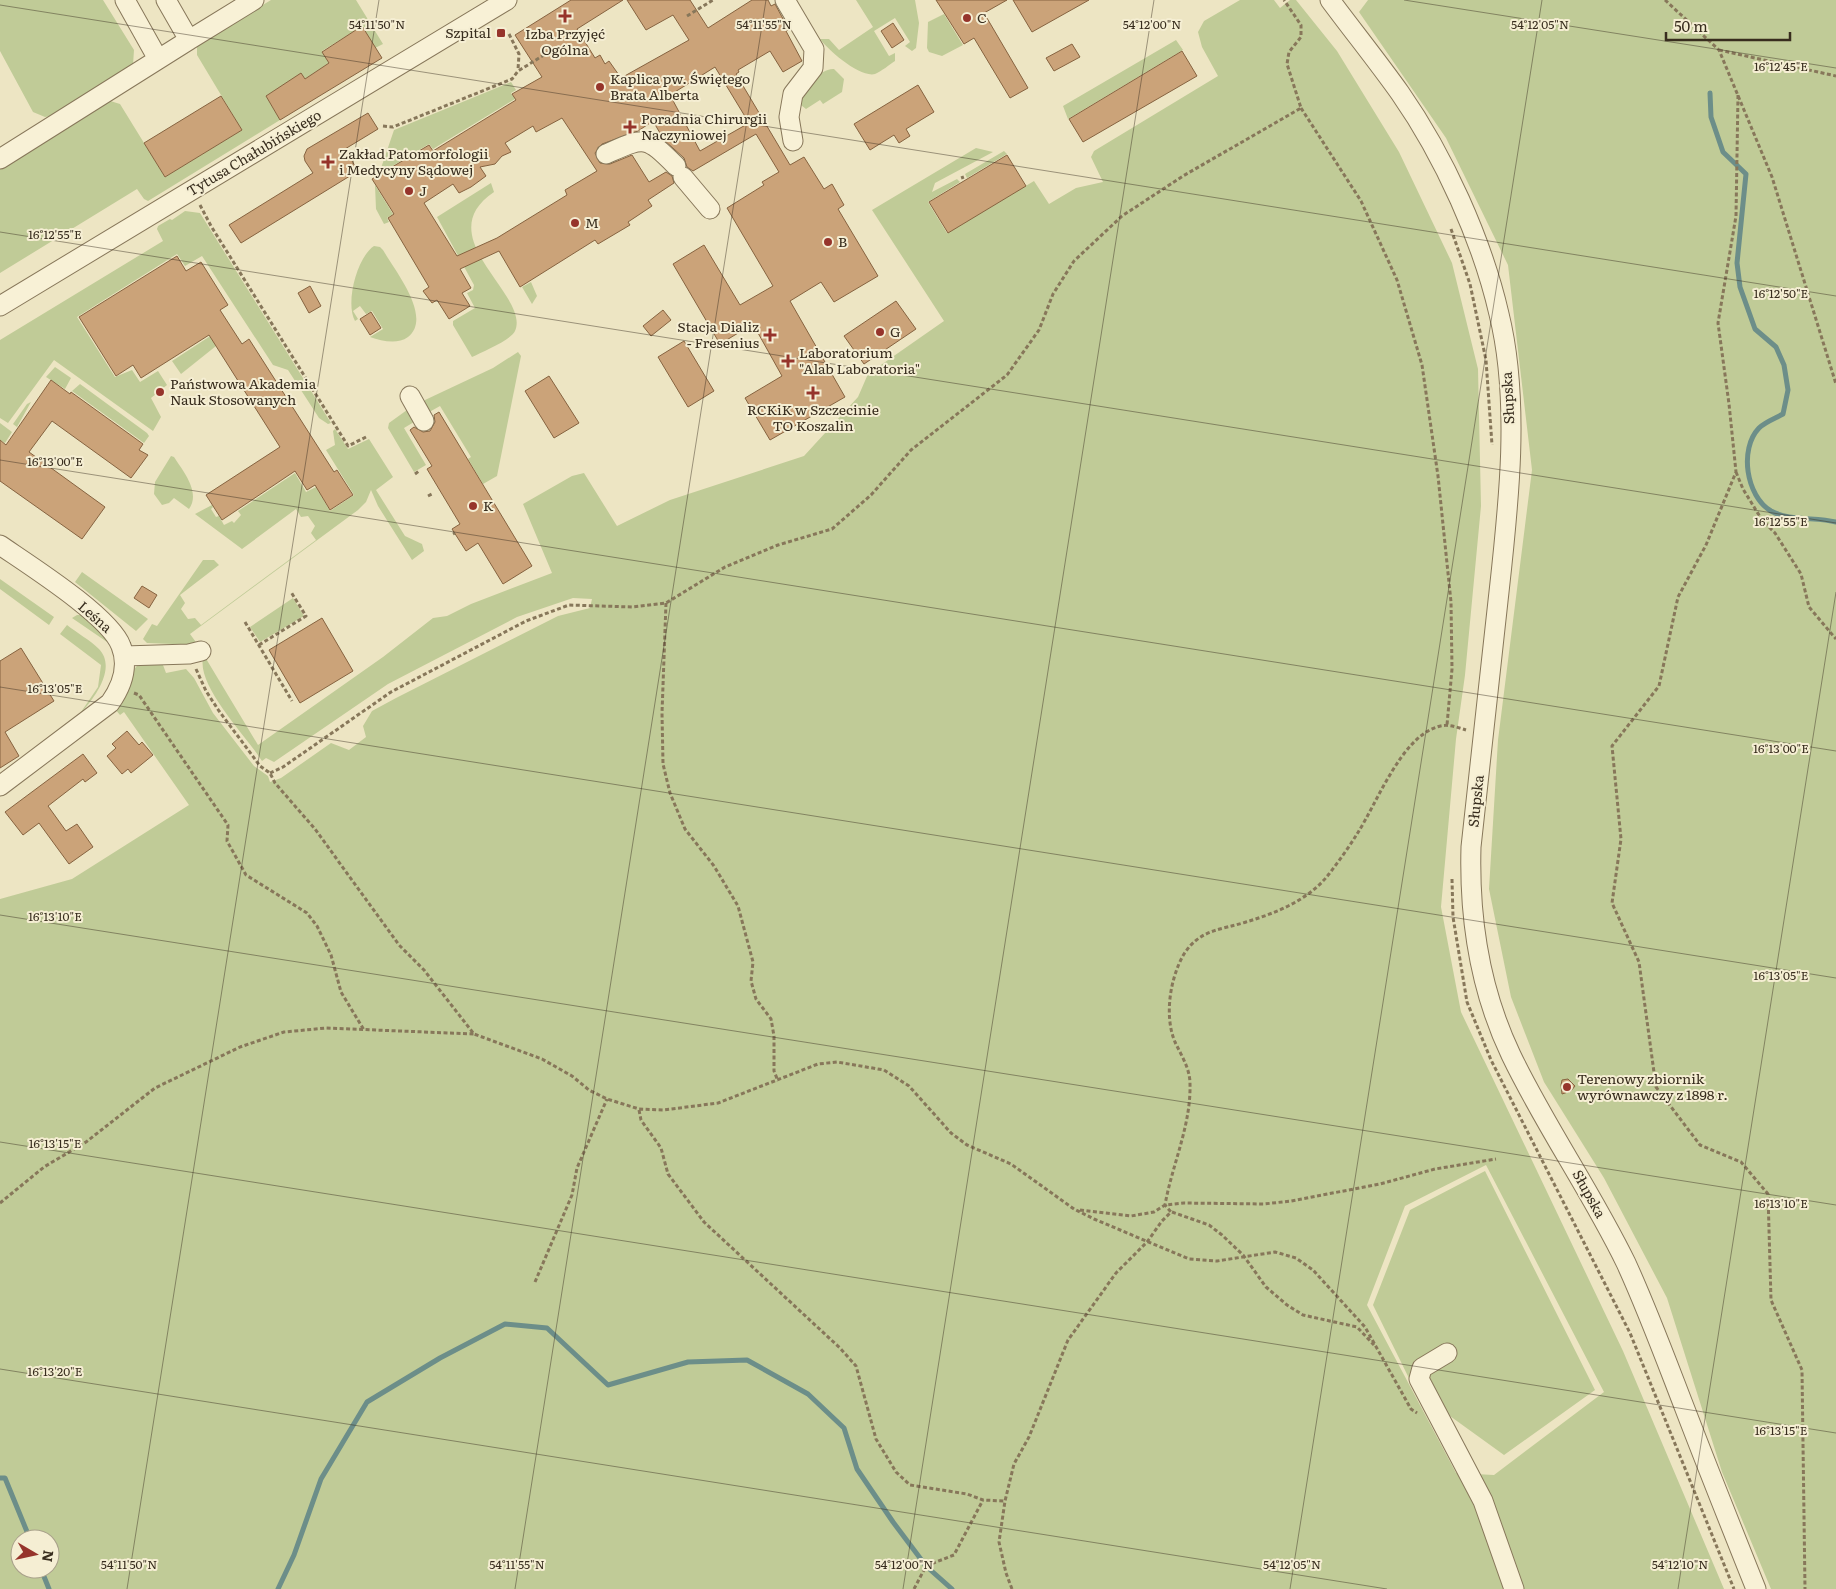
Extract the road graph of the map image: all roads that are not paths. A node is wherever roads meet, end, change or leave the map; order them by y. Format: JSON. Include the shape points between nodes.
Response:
{"nodes":[{"id":1,"x":125,"y":0,"type":"edge"},
{"id":2,"x":166,"y":0,"type":"edge"},
{"id":3,"x":254,"y":0,"type":"edge"},
{"id":4,"x":507,"y":0,"type":"edge"},
{"id":5,"x":785,"y":0,"type":"edge"},
{"id":6,"x":1330,"y":0,"type":"edge"},
{"id":7,"x":189,"y":40,"type":"junction"},
{"id":8,"x":158,"y":59,"type":"junction"},
{"id":9,"x":793,"y":141,"type":"dead end"},
{"id":10,"x":606,"y":154,"type":"dead end"},
{"id":11,"x":0,"y":159,"type":"edge"},
{"id":12,"x":710,"y":209,"type":"dead end"},
{"id":13,"x":0,"y":306,"type":"edge"},
{"id":14,"x":410,"y":396,"type":"dead end"},
{"id":15,"x":424,"y":421,"type":"dead end"},
{"id":16,"x":0,"y":545,"type":"edge"},
{"id":17,"x":195,"y":653,"type":"road end"},
{"id":18,"x":124,"y":656,"type":"junction"},
{"id":19,"x":0,"y":786,"type":"edge"},
{"id":20,"x":1447,"y":1353,"type":"dead end"},
{"id":21,"x":1514,"y":1589,"type":"edge"},
{"id":22,"x":1756,"y":1589,"type":"edge"}],
"edges":[{"from":1,"to":8,"type":"street"},
{"from":2,"to":7,"type":"street"},
{"from":3,"to":7,"type":"street"},
{"from":4,"to":13,"type":"street","name":"Tytusa Chałubińskiego"},
{"from":5,"to":9,"type":"street","via":[[814,48],[813,68],[791,100],[789,117]]},
{"from":6,"to":22,"type":"street","name":"Słupska","via":[[1401,95],[1457,196],[1489,276],[1500,315],[1510,416],[1510,478],[1470,847],[1474,920],[1486,988],[1510,1053],[1586,1186],[1625,1263],[1658,1337]]},
{"from":7,"to":8,"type":"street"},
{"from":8,"to":11,"type":"street"},
{"from":10,"to":12,"type":"street","via":[[636,141],[647,141]]},
{"from":14,"to":15,"type":"street"},
{"from":16,"to":18,"type":"street","name":"Leśna","via":[[108,625]]},
{"from":17,"to":18,"type":"street"},
{"from":18,"to":19,"type":"street","via":[[121,685],[105,707]]},
{"from":20,"to":21,"type":"street","via":[[1422,1368],[1419,1379],[1483,1501]]}]}
